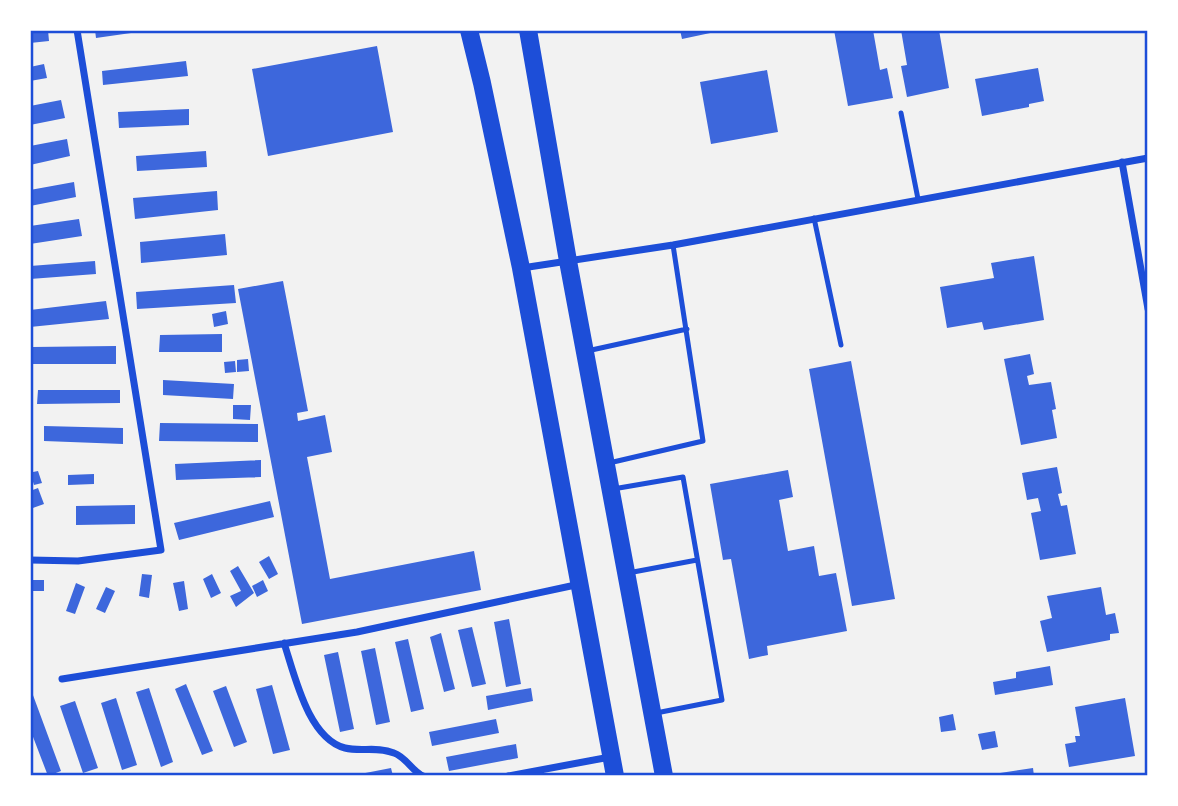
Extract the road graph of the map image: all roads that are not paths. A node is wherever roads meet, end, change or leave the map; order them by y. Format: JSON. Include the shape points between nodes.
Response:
{"nodes":[{"id":1,"x":77,"y":30,"type":"edge"},
{"id":2,"x":469,"y":30,"type":"edge"},
{"id":3,"x":528,"y":30,"type":"edge"},
{"id":4,"x":901,"y":113,"type":"dead end"},
{"id":5,"x":1148,"y":158,"type":"edge"},
{"id":6,"x":1122,"y":162,"type":"junction"},
{"id":7,"x":918,"y":200,"type":"junction"},
{"id":8,"x":814,"y":218,"type":"junction"},
{"id":9,"x":673,"y":245,"type":"junction"},
{"id":10,"x":568,"y":261,"type":"junction"},
{"id":11,"x":521,"y":268,"type":"junction"},
{"id":12,"x":1148,"y":309,"type":"edge"},
{"id":13,"x":687,"y":329,"type":"junction"},
{"id":14,"x":841,"y":345,"type":"dead end"},
{"id":15,"x":586,"y":352,"type":"junction"},
{"id":16,"x":607,"y":464,"type":"junction"},
{"id":17,"x":612,"y":490,"type":"junction"},
{"id":18,"x":30,"y":560,"type":"edge"},
{"id":19,"x":697,"y":560,"type":"junction"},
{"id":20,"x":627,"y":573,"type":"junction"},
{"id":21,"x":580,"y":584,"type":"junction"},
{"id":22,"x":284,"y":643,"type":"junction"},
{"id":23,"x":62,"y":679,"type":"dead end"},
{"id":24,"x":652,"y":713,"type":"junction"},
{"id":25,"x":611,"y":757,"type":"junction"},
{"id":26,"x":423,"y":776,"type":"edge"},
{"id":27,"x":508,"y":776,"type":"edge"},
{"id":28,"x":615,"y":776,"type":"edge"},
{"id":29,"x":664,"y":776,"type":"edge"}],
"edges":[{"from":1,"to":18,"type":"street","via":[[161,550],[78,561]]},
{"from":2,"to":11,"type":"main road"},
{"from":3,"to":10,"type":"main road"},
{"from":4,"to":7,"type":"lane"},
{"from":5,"to":6,"type":"street"},
{"from":6,"to":7,"type":"street"},
{"from":6,"to":12,"type":"street"},
{"from":7,"to":8,"type":"street"},
{"from":8,"to":9,"type":"street"},
{"from":8,"to":14,"type":"lane"},
{"from":9,"to":10,"type":"street"},
{"from":9,"to":13,"type":"lane"},
{"from":10,"to":11,"type":"street"},
{"from":10,"to":15,"type":"main road"},
{"from":11,"to":21,"type":"main road"},
{"from":13,"to":15,"type":"lane"},
{"from":13,"to":16,"type":"lane","via":[[703,441]]},
{"from":15,"to":16,"type":"main road"},
{"from":16,"to":17,"type":"main road"},
{"from":17,"to":19,"type":"lane","via":[[683,477]]},
{"from":17,"to":20,"type":"main road"},
{"from":19,"to":20,"type":"lane"},
{"from":19,"to":24,"type":"lane","via":[[722,700]]},
{"from":20,"to":24,"type":"main road"},
{"from":21,"to":22,"type":"street"},
{"from":21,"to":25,"type":"main road"},
{"from":22,"to":23,"type":"street"},
{"from":22,"to":26,"type":"street","via":[[300,692],[319,731],[331,743],[397,754]]},
{"from":24,"to":29,"type":"main road"},
{"from":25,"to":27,"type":"street"},
{"from":25,"to":28,"type":"main road"}]}
